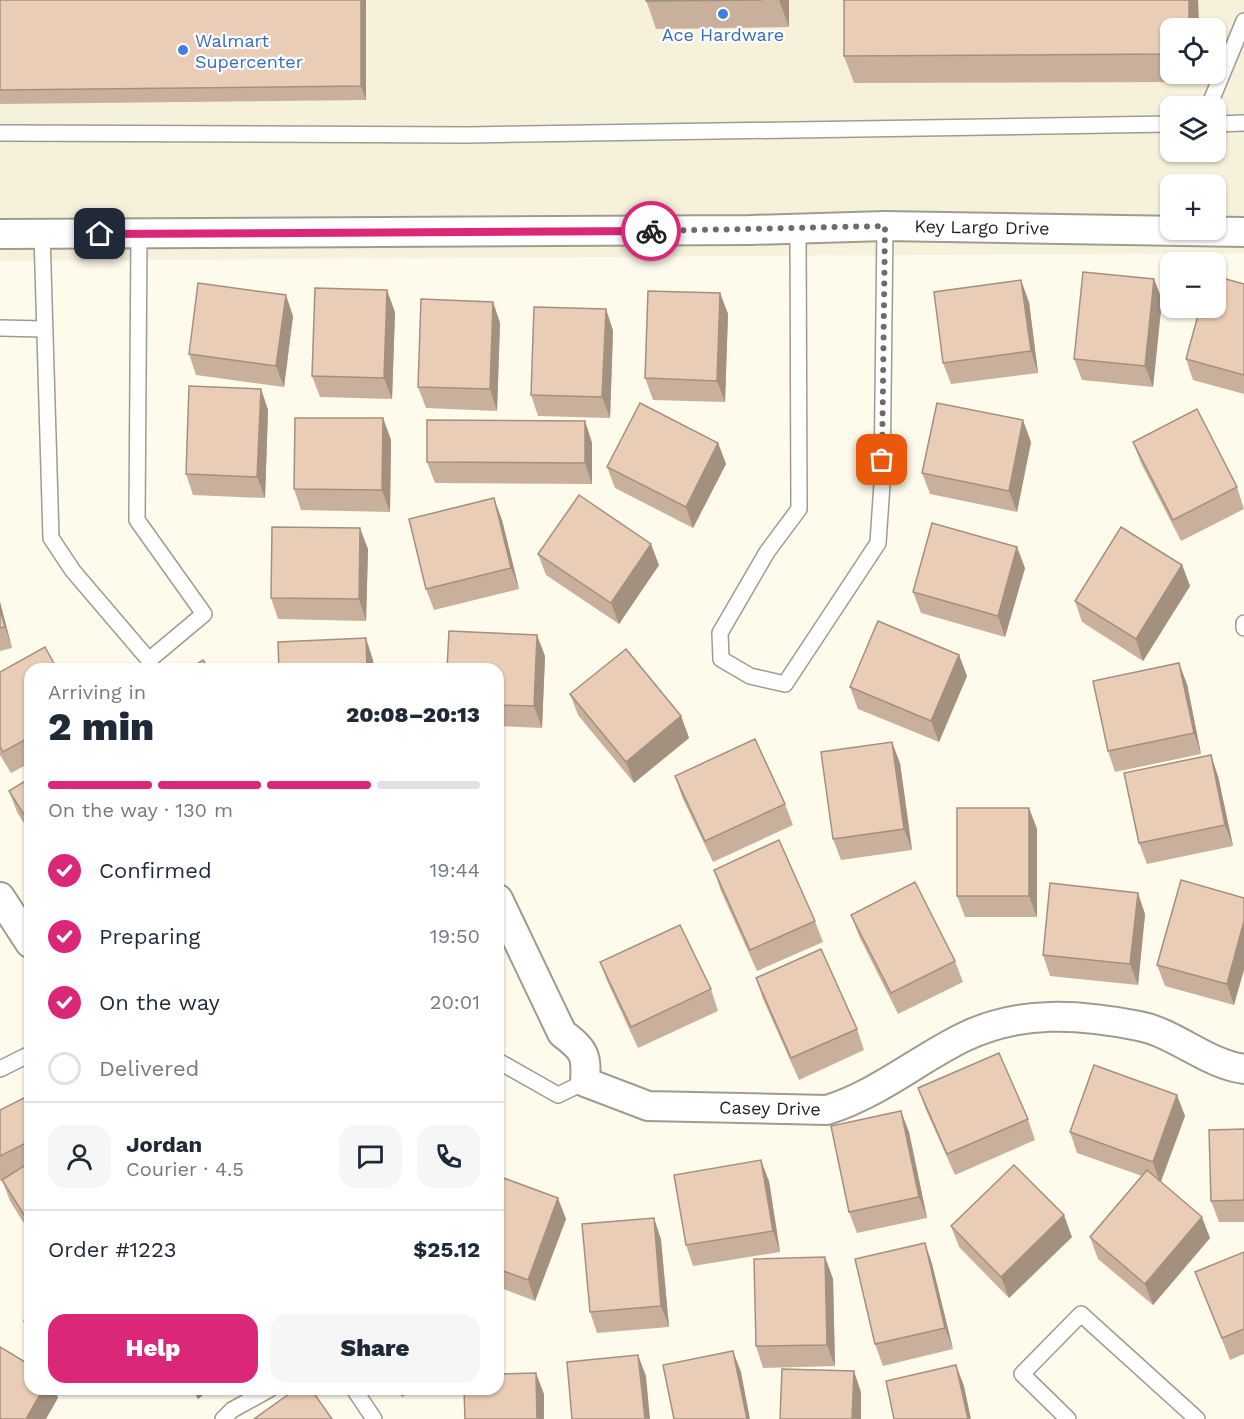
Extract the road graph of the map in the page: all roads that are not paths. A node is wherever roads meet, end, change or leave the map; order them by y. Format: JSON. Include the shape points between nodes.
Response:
{"nodes":[{"id":1,"x":1244,"y":21,"type":"edge"},
{"id":2,"x":1213,"y":96,"type":"edge"},
{"id":3,"x":1244,"y":123,"type":"edge"},
{"id":4,"x":1160,"y":124,"type":"edge"},
{"id":5,"x":1226,"y":124,"type":"edge"},
{"id":6,"x":0,"y":133,"type":"edge"},
{"id":7,"x":885,"y":226,"type":"junction"},
{"id":8,"x":798,"y":229,"type":"junction"},
{"id":9,"x":1244,"y":232,"type":"edge"},
{"id":10,"x":0,"y":234,"type":"edge"},
{"id":11,"x":42,"y":234,"type":"junction"},
{"id":12,"x":139,"y":234,"type":"junction"},
{"id":13,"x":0,"y":328,"type":"edge"},
{"id":14,"x":43,"y":329,"type":"junction"},
{"id":15,"x":1244,"y":623,"type":"edge"},
{"id":16,"x":1244,"y":628,"type":"edge"},
{"id":17,"x":0,"y":897,"type":"edge"},
{"id":18,"x":504,"y":912,"type":"edge"},
{"id":19,"x":24,"y":935,"type":"edge"},
{"id":20,"x":24,"y":1057,"type":"edge"},
{"id":21,"x":504,"y":1064,"type":"edge"},
{"id":22,"x":0,"y":1069,"type":"edge"},
{"id":23,"x":1244,"y":1069,"type":"edge"},
{"id":24,"x":585,"y":1082,"type":"junction"},
{"id":25,"x":259,"y":1395,"type":"edge"},
{"id":26,"x":358,"y":1395,"type":"edge"},
{"id":27,"x":223,"y":1419,"type":"edge"},
{"id":28,"x":374,"y":1419,"type":"edge"},
{"id":29,"x":1068,"y":1419,"type":"edge"},
{"id":30,"x":1197,"y":1419,"type":"edge"}],
"edges":[{"from":1,"to":2,"type":"lane"},
{"from":3,"to":5,"type":"lane"},
{"from":4,"to":6,"type":"lane","via":[[468,135]]},
{"from":7,"to":8,"type":"street","name":"Key Largo Drive"},
{"from":7,"to":8,"type":"lane","via":[[878,543],[785,684],[750,676],[722,659],[720,633],[767,552],[799,509]]},
{"from":7,"to":9,"type":"street","name":"Key Largo Drive"},
{"from":8,"to":12,"type":"street","name":"Key Largo Drive"},
{"from":10,"to":11,"type":"street","name":"Key Largo Drive"},
{"from":11,"to":12,"type":"street","name":"Key Largo Drive"},
{"from":11,"to":14,"type":"lane"},
{"from":12,"to":14,"type":"lane","via":[[137,520],[204,614],[149,660],[51,538]]},
{"from":13,"to":14,"type":"lane"},
{"from":15,"to":16,"type":"lane"},
{"from":17,"to":19,"type":"street"},
{"from":18,"to":24,"type":"street","via":[[561,1033],[583,1053]]},
{"from":20,"to":22,"type":"lane"},
{"from":21,"to":24,"type":"lane","via":[[558,1095]]},
{"from":23,"to":24,"type":"street","name":"Casey Drive","via":[[1142,1026],[1067,1015],[1020,1019],[965,1036],[854,1101],[827,1110],[648,1106]]},
{"from":25,"to":27,"type":"lane"},
{"from":26,"to":28,"type":"lane"},
{"from":29,"to":30,"type":"lane","via":[[1022,1374],[1081,1314]]}]}
